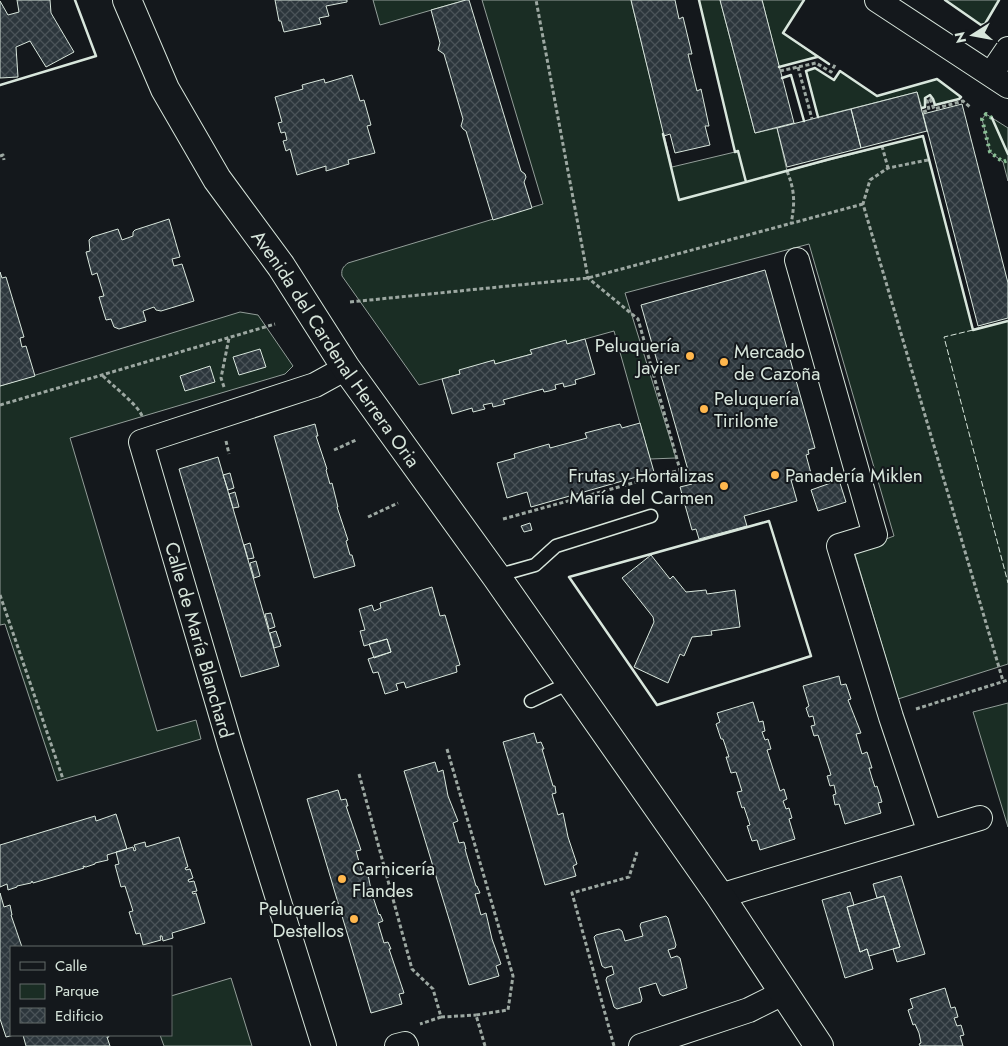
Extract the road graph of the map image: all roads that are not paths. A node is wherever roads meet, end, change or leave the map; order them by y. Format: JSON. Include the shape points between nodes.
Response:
{"nodes":[{"id":1,"x":127,"y":0,"type":"edge"},
{"id":2,"x":878,"y":0,"type":"edge"},
{"id":3,"x":1008,"y":49,"type":"edge"},
{"id":4,"x":1000,"y":80,"type":"edge"},
{"id":5,"x":797,"y":260,"type":"dead end"},
{"id":6,"x":346,"y":368,"type":"junction"},
{"id":7,"x":651,"y":516,"type":"dead end"},
{"id":8,"x":496,"y":576,"type":"junction"},
{"id":9,"x":571,"y":682,"type":"junction"},
{"id":10,"x":531,"y":701,"type":"dead end"},
{"id":11,"x":980,"y":818,"type":"dead end"},
{"id":12,"x":930,"y":833,"type":"junction"},
{"id":13,"x":720,"y":896,"type":"junction"},
{"id":14,"x":783,"y":992,"type":"junction"},
{"id":15,"x":324,"y":1046,"type":"edge"},
{"id":16,"x":641,"y":1046,"type":"edge"},
{"id":17,"x":819,"y":1046,"type":"edge"}],
"edges":[{"from":1,"to":6,"type":"main road","name":"Avenida del Cardenal Herrera Oria","via":[[165,89],[217,178],[281,266]]},
{"from":2,"to":4,"type":"street"},
{"from":3,"to":4,"type":"street"},
{"from":5,"to":12,"type":"street","via":[[875,535],[839,546]]},
{"from":6,"to":8,"type":"main road","name":"Avenida del Cardenal Herrera Oria"},
{"from":6,"to":15,"type":"street","name":"Calle de María Blanchard","via":[[315,385],[141,442],[230,745]]},
{"from":7,"to":8,"type":"lane","via":[[556,546],[535,565]]},
{"from":8,"to":9,"type":"main road","name":"Avenida del Cardenal Herrera Oria"},
{"from":9,"to":10,"type":"lane"},
{"from":9,"to":13,"type":"main road","name":"Avenida del Cardenal Herrera Oria"},
{"from":11,"to":12,"type":"street"},
{"from":12,"to":13,"type":"street"},
{"from":13,"to":14,"type":"main road","name":"Avenida del Cardenal Herrera Oria"},
{"from":14,"to":16,"type":"street","via":[[748,1010]]},
{"from":14,"to":17,"type":"main road","name":"Avenida del Cardenal Herrera Oria"}]}
